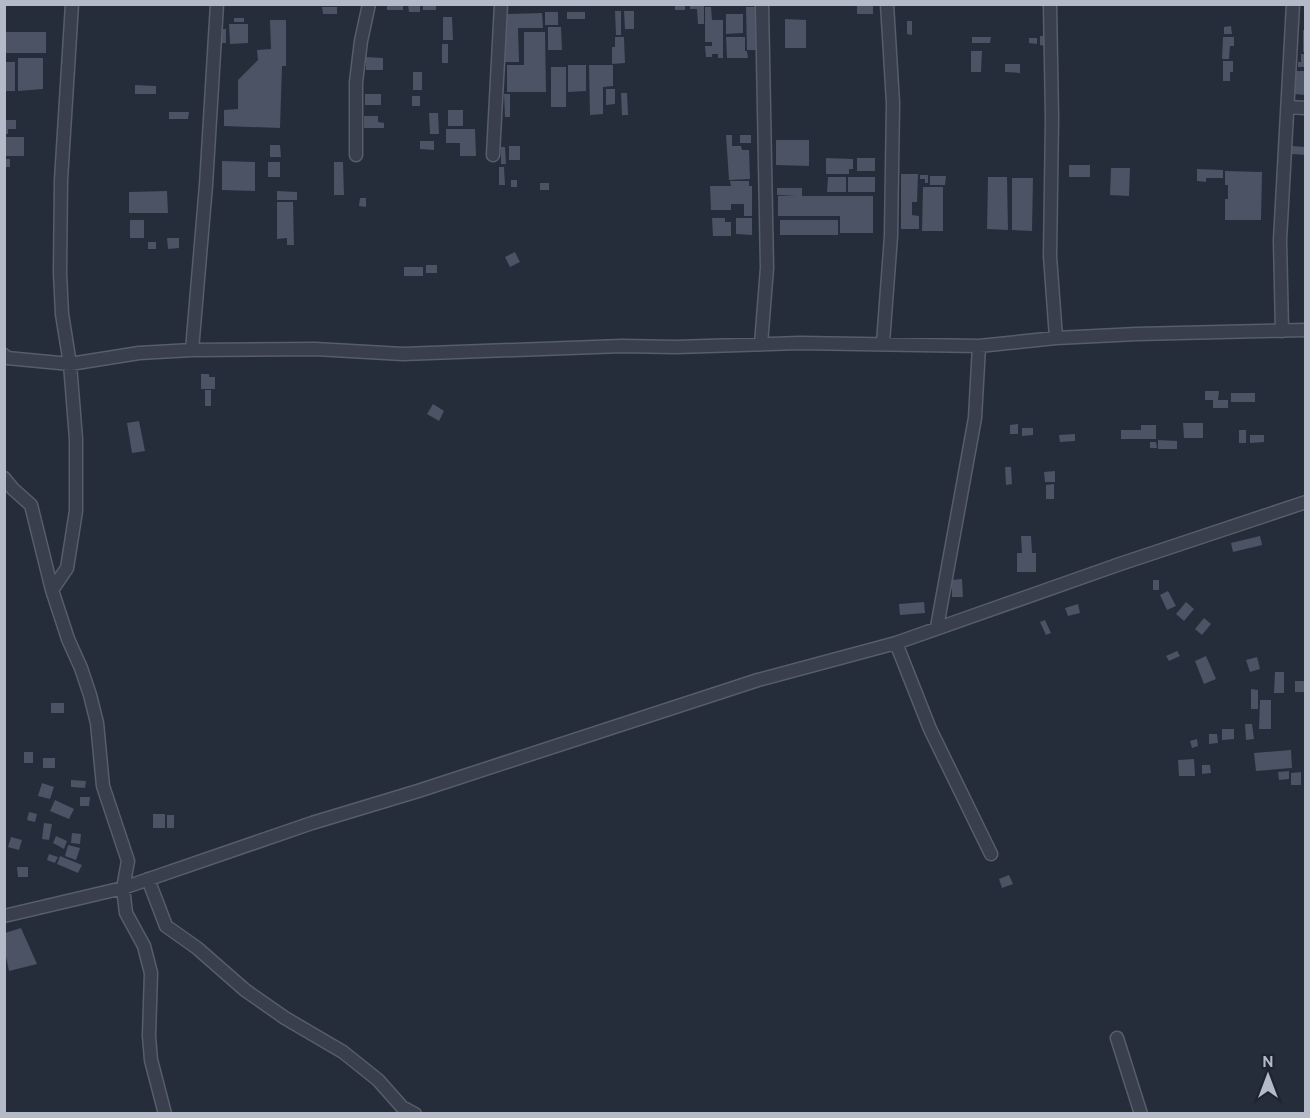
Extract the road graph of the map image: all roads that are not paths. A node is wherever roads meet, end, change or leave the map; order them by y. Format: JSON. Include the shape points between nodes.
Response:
{"nodes":[{"id":1,"x":72,"y":4,"type":"edge"},
{"id":2,"x":217,"y":4,"type":"edge"},
{"id":3,"x":369,"y":4,"type":"edge"},
{"id":4,"x":501,"y":4,"type":"edge"},
{"id":5,"x":762,"y":4,"type":"edge"},
{"id":6,"x":887,"y":4,"type":"edge"},
{"id":7,"x":1050,"y":4,"type":"edge"},
{"id":8,"x":1293,"y":4,"type":"edge"},
{"id":9,"x":1288,"y":107,"type":"junction"},
{"id":10,"x":1305,"y":108,"type":"edge"},
{"id":11,"x":356,"y":155,"type":"dead end"},
{"id":12,"x":493,"y":155,"type":"dead end"},
{"id":13,"x":1305,"y":330,"type":"edge"},
{"id":14,"x":1282,"y":331,"type":"junction"},
{"id":15,"x":1056,"y":338,"type":"junction"},
{"id":16,"x":883,"y":343,"type":"junction"},
{"id":17,"x":761,"y":344,"type":"junction"},
{"id":18,"x":979,"y":346,"type":"junction"},
{"id":19,"x":192,"y":350,"type":"junction"},
{"id":20,"x":4,"y":355,"type":"edge"},
{"id":21,"x":69,"y":364,"type":"junction"},
{"id":22,"x":4,"y":478,"type":"edge"},
{"id":23,"x":1305,"y":502,"type":"edge"},
{"id":24,"x":52,"y":590,"type":"junction"},
{"id":25,"x":937,"y":627,"type":"junction"},
{"id":26,"x":896,"y":643,"type":"junction"},
{"id":27,"x":991,"y":854,"type":"dead end"},
{"id":28,"x":148,"y":879,"type":"junction"},
{"id":29,"x":123,"y":888,"type":"junction"},
{"id":30,"x":4,"y":916,"type":"edge"},
{"id":31,"x":1117,"y":1038,"type":"dead end"},
{"id":32,"x":165,"y":1113,"type":"edge"},
{"id":33,"x":415,"y":1113,"type":"edge"},
{"id":34,"x":1141,"y":1113,"type":"edge"}],
"edges":[{"from":1,"to":21,"type":"street","via":[[61,180],[60,273]]},
{"from":2,"to":19,"type":"street"},
{"from":3,"to":11,"type":"street","via":[[356,82]]},
{"from":4,"to":12,"type":"street"},
{"from":5,"to":17,"type":"street","via":[[767,268]]},
{"from":6,"to":16,"type":"street","via":[[892,103],[891,236]]},
{"from":7,"to":15,"type":"street","via":[[1050,256]]},
{"from":8,"to":9,"type":"street"},
{"from":9,"to":10,"type":"street"},
{"from":9,"to":14,"type":"street","via":[[1280,240]]},
{"from":13,"to":14,"type":"street"},
{"from":14,"to":15,"type":"street"},
{"from":15,"to":18,"type":"street"},
{"from":16,"to":17,"type":"street"},
{"from":16,"to":18,"type":"street"},
{"from":17,"to":19,"type":"street","via":[[402,354],[315,349]]},
{"from":18,"to":25,"type":"street","via":[[975,418]]},
{"from":19,"to":21,"type":"street","via":[[139,353]]},
{"from":20,"to":21,"type":"street"},
{"from":21,"to":24,"type":"street","via":[[76,439],[76,511],[68,568]]},
{"from":22,"to":24,"type":"street","via":[[31,505]]},
{"from":23,"to":25,"type":"street"},
{"from":24,"to":29,"type":"street","via":[[97,723],[103,786],[128,861]]},
{"from":25,"to":26,"type":"street"},
{"from":26,"to":27,"type":"street","via":[[930,729]]},
{"from":26,"to":28,"type":"street","via":[[758,680]]},
{"from":28,"to":29,"type":"street"},
{"from":28,"to":33,"type":"street","via":[[166,926],[245,990],[343,1052],[378,1080],[402,1107]]},
{"from":29,"to":30,"type":"street"},
{"from":29,"to":32,"type":"street","via":[[126,913],[144,946],[151,973],[151,1060]]},
{"from":31,"to":34,"type":"street"}]}
